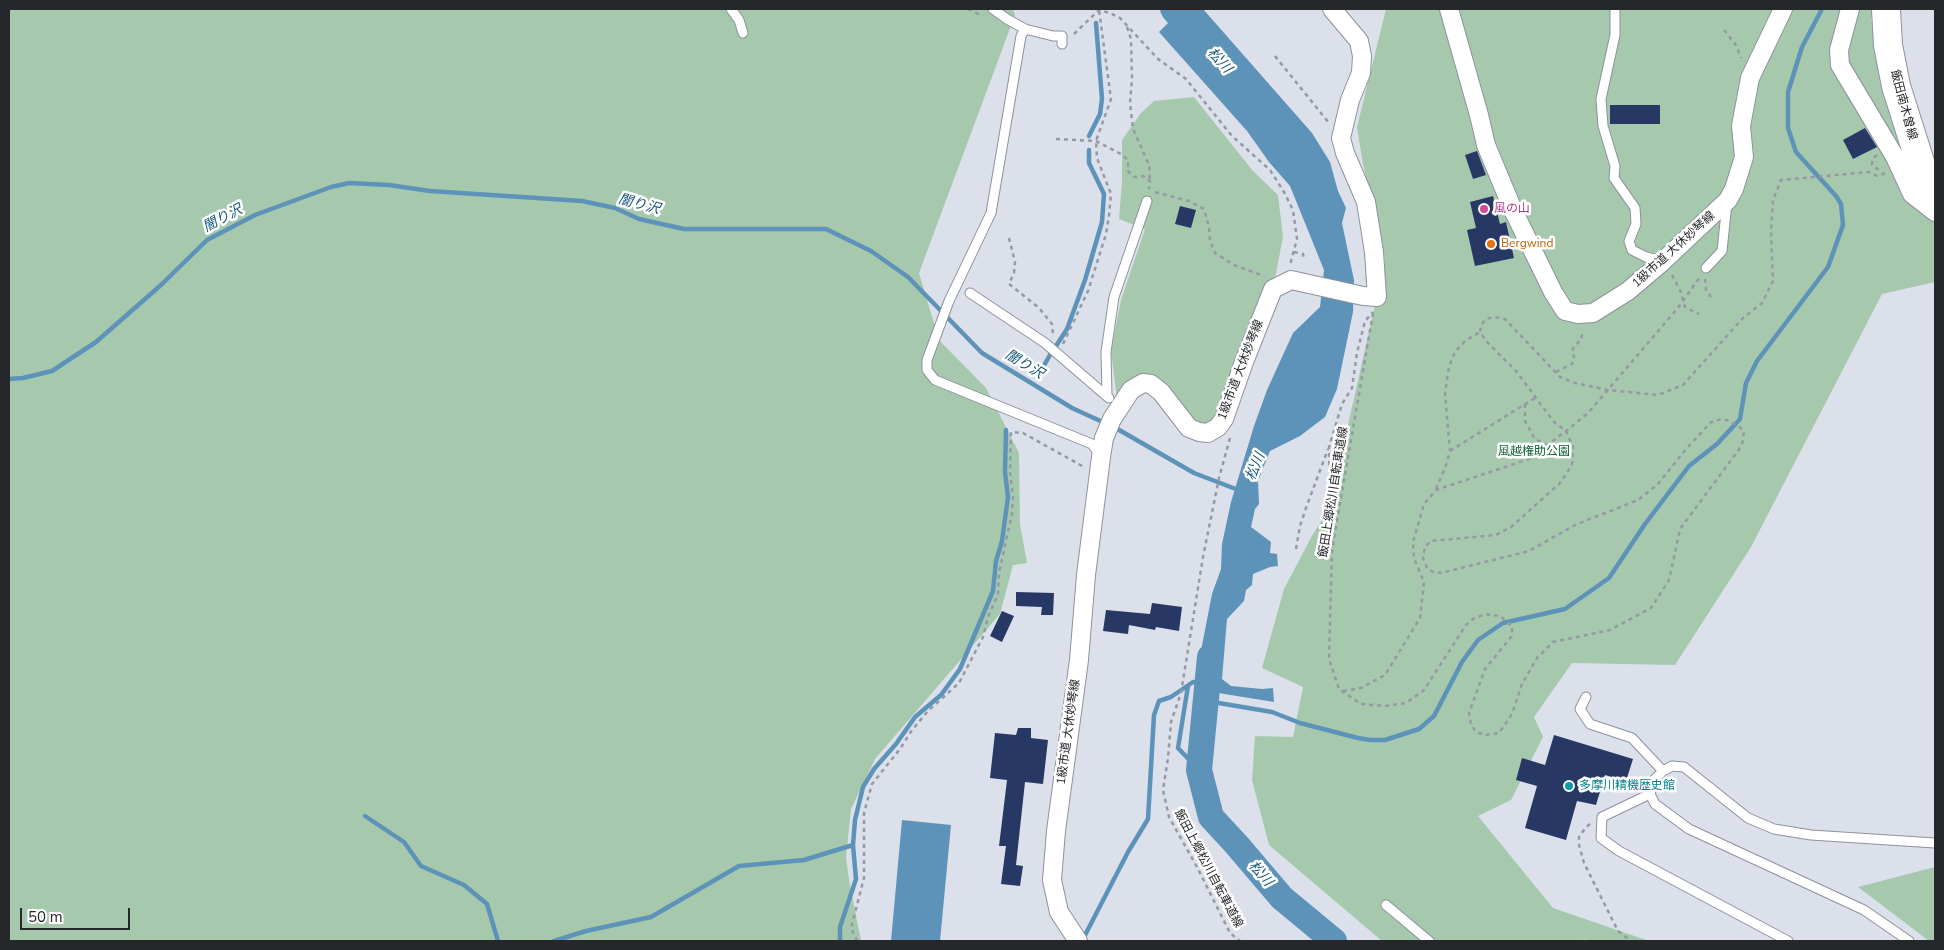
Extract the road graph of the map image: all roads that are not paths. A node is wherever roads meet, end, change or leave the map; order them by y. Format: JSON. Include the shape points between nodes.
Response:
{"nodes":[{"id":1,"x":731,"y":9,"type":"edge"},
{"id":2,"x":993,"y":9,"type":"edge"},
{"id":3,"x":1332,"y":9,"type":"edge"},
{"id":4,"x":1448,"y":9,"type":"edge"},
{"id":5,"x":1615,"y":9,"type":"edge"},
{"id":6,"x":1783,"y":9,"type":"edge"},
{"id":7,"x":1850,"y":9,"type":"edge"},
{"id":8,"x":1886,"y":9,"type":"edge"},
{"id":9,"x":1025,"y":28,"type":"junction"},
{"id":10,"x":743,"y":33,"type":"dead end"},
{"id":11,"x":1062,"y":44,"type":"road end"},
{"id":12,"x":1935,"y":197,"type":"edge"},
{"id":13,"x":1728,"y":200,"type":"junction"},
{"id":14,"x":1146,"y":201,"type":"road end"},
{"id":15,"x":1935,"y":212,"type":"edge"},
{"id":16,"x":1662,"y":262,"type":"junction"},
{"id":17,"x":1706,"y":268,"type":"road end"},
{"id":18,"x":970,"y":293,"type":"dead end"},
{"id":19,"x":1112,"y":407,"type":"junction"},
{"id":20,"x":1101,"y":458,"type":"junction"},
{"id":21,"x":1586,"y":697,"type":"dead end"},
{"id":22,"x":1663,"y":771,"type":"junction"},
{"id":23,"x":1650,"y":794,"type":"junction"},
{"id":24,"x":1935,"y":843,"type":"edge"},
{"id":25,"x":1386,"y":905,"type":"dead end"},
{"id":26,"x":1074,"y":935,"type":"edge"},
{"id":27,"x":1429,"y":941,"type":"edge"},
{"id":28,"x":1788,"y":941,"type":"edge"},
{"id":29,"x":1909,"y":941,"type":"edge"}],
"edges":[{"from":1,"to":10,"type":"lane"},
{"from":2,"to":9,"type":"lane"},
{"from":3,"to":19,"type":"street","name":"1級市道 大休妙琴線","via":[[1359,40],[1362,56],[1361,73],[1350,100],[1341,138],[1366,202],[1377,297],[1371,305],[1286,274],[1273,289],[1224,420],[1208,433],[1189,428],[1151,384],[1143,383],[1131,390]]},
{"from":4,"to":16,"type":"street","name":"1級市道 大休妙琴線","via":[[1486,145],[1513,210],[1565,311],[1593,313],[1628,291]]},
{"from":5,"to":16,"type":"lane","via":[[1615,35],[1601,99],[1603,126],[1615,166],[1614,178],[1635,208],[1636,224],[1629,241],[1632,250]]},
{"from":6,"to":13,"type":"street","name":"1級市道 大休妙琴線","via":[[1750,78],[1741,126],[1744,157]]},
{"from":7,"to":15,"type":"street","via":[[1839,50],[1840,65],[1895,157],[1912,194]]},
{"from":8,"to":12,"type":"main road","name":"飯田南木曽線","via":[[1888,45],[1896,86],[1926,181]]},
{"from":9,"to":11,"type":"lane","via":[[1062,36]]},
{"from":9,"to":20,"type":"lane","via":[[990,213],[949,301],[927,360],[927,370],[935,380],[1092,444]]},
{"from":13,"to":16,"type":"street","name":"1級市道 大休妙琴線"},
{"from":13,"to":17,"type":"lane","via":[[1722,251]]},
{"from":14,"to":19,"type":"lane","via":[[1114,297],[1106,352]]},
{"from":18,"to":19,"type":"lane","via":[[1045,343]]},
{"from":19,"to":20,"type":"street","name":"1級市道 大休妙琴線"},
{"from":20,"to":26,"type":"street","name":"1級市道 大休妙琴線","via":[[1052,880],[1059,912]]},
{"from":21,"to":22,"type":"lane","via":[[1580,709],[1590,724],[1632,738]]},
{"from":22,"to":23,"type":"lane","via":[[1654,780]]},
{"from":22,"to":24,"type":"lane","via":[[1672,766],[1684,767],[1748,818],[1774,829],[1811,835]]},
{"from":23,"to":28,"type":"lane","via":[[1602,817],[1601,838],[1619,851]]},
{"from":23,"to":29,"type":"lane","via":[[1655,804],[1690,829],[1864,910]]},
{"from":25,"to":27,"type":"lane"}]}
